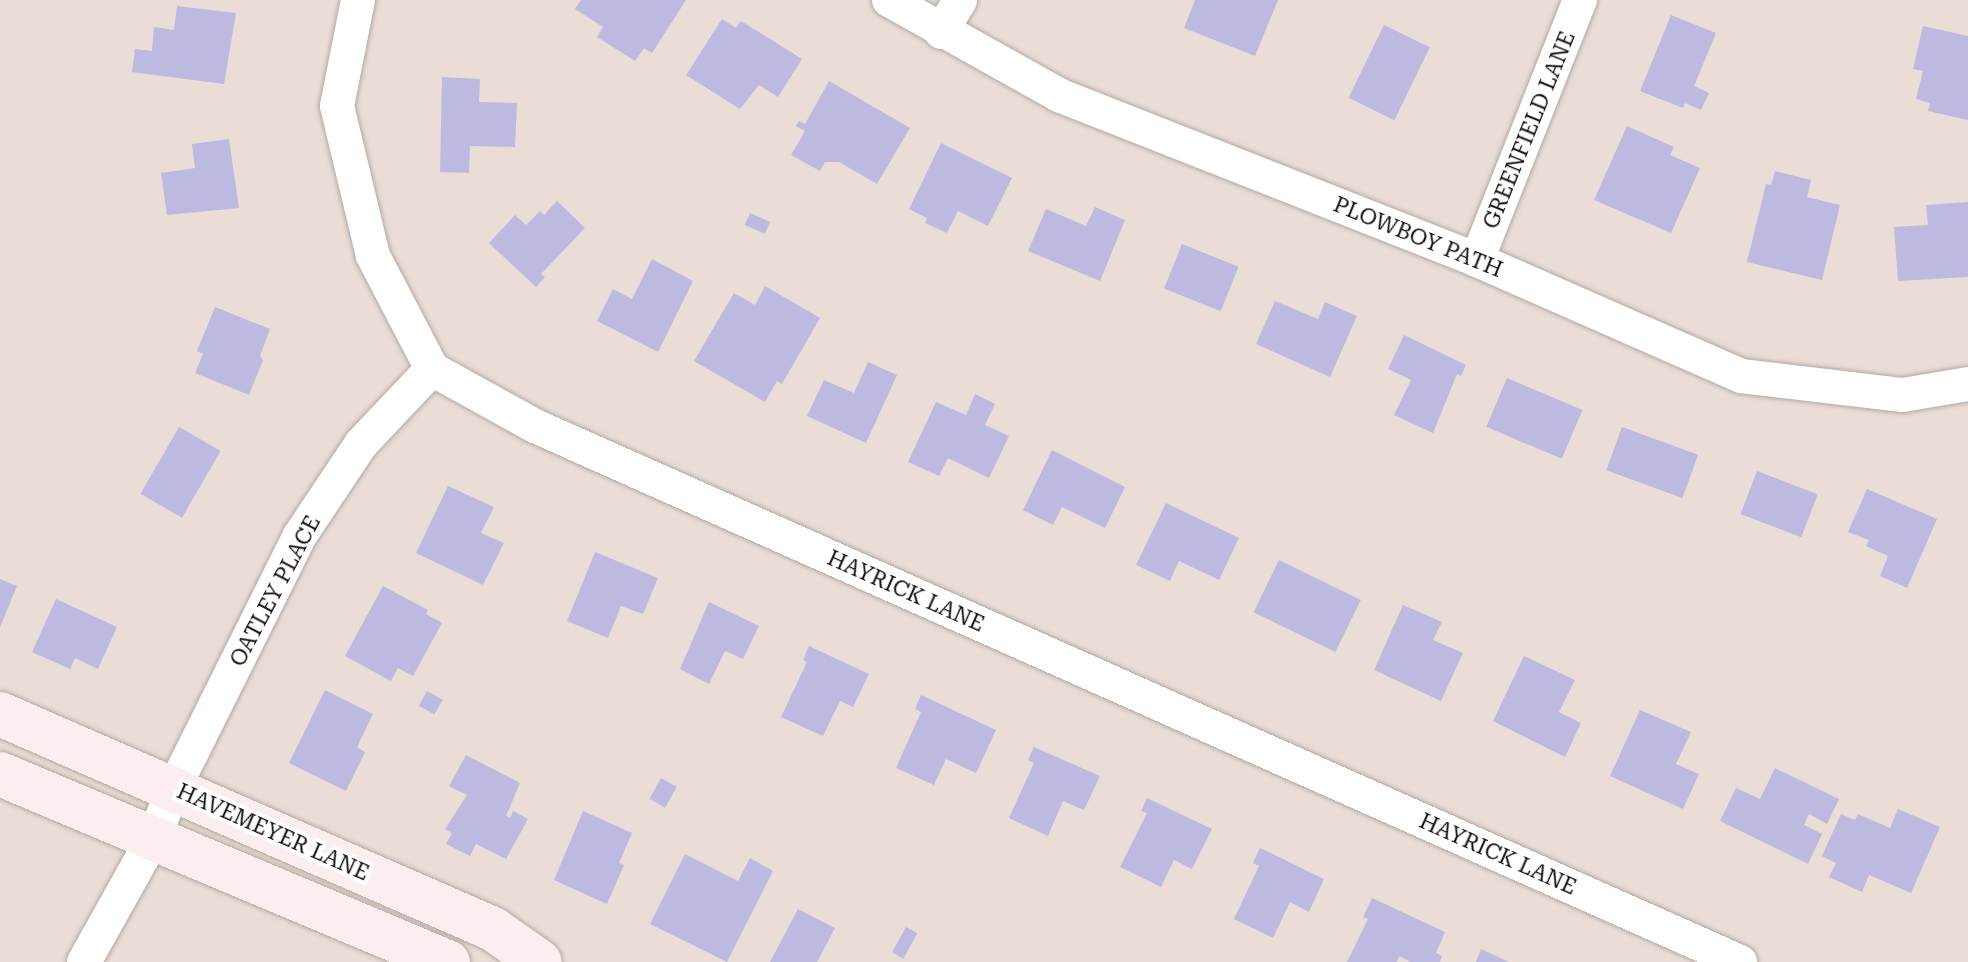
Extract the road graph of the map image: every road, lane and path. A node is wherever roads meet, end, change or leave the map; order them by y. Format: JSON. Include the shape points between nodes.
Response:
{"nodes":[{"id":1,"x":358,"y":0,"type":"edge"},
{"id":2,"x":889,"y":0,"type":"edge"},
{"id":3,"x":960,"y":0,"type":"edge"},
{"id":4,"x":1580,"y":0,"type":"edge"},
{"id":5,"x":941,"y":32,"type":"junction"},
{"id":6,"x":1477,"y":260,"type":"junction"},
{"id":7,"x":432,"y":369,"type":"junction"},
{"id":8,"x":1968,"y":384,"type":"edge"},
{"id":9,"x":0,"y":714,"type":"edge"},
{"id":10,"x":0,"y":774,"type":"edge"},
{"id":11,"x":174,"y":788,"type":"junction"},
{"id":12,"x":154,"y":837,"type":"junction"},
{"id":13,"x":84,"y":962,"type":"edge"},
{"id":14,"x":448,"y":962,"type":"edge"},
{"id":15,"x":540,"y":962,"type":"edge"},
{"id":16,"x":1740,"y":962,"type":"edge"}],
"edges":[{"from":1,"to":7,"type":"street","via":[[337,106],[373,256]]},
{"from":2,"to":5,"type":"street","name":"PLOWBOY PATH"},
{"from":3,"to":5,"type":"street"},
{"from":4,"to":6,"type":"street","name":"GREENFIELD LANE"},
{"from":5,"to":6,"type":"street","name":"PLOWBOY PATH","via":[[1061,96]]},
{"from":6,"to":8,"type":"street","name":"PLOWBOY PATH","via":[[1741,376],[1903,395]]},
{"from":7,"to":11,"type":"street","name":"OATLEY PLACE","via":[[361,444],[299,537]]},
{"from":7,"to":16,"type":"street","name":"HAYRICK LANE","via":[[535,426]]},
{"from":9,"to":11,"type":"street","name":"HAVEMEYER LANE"},
{"from":10,"to":12,"type":"street"},
{"from":11,"to":12,"type":"street","name":"OATLEY PLACE"},
{"from":11,"to":15,"type":"street","name":"HAVEMEYER LANE","via":[[493,929]]},
{"from":12,"to":13,"type":"street","name":"OATLEY PLACE"},
{"from":12,"to":14,"type":"street"}]}
